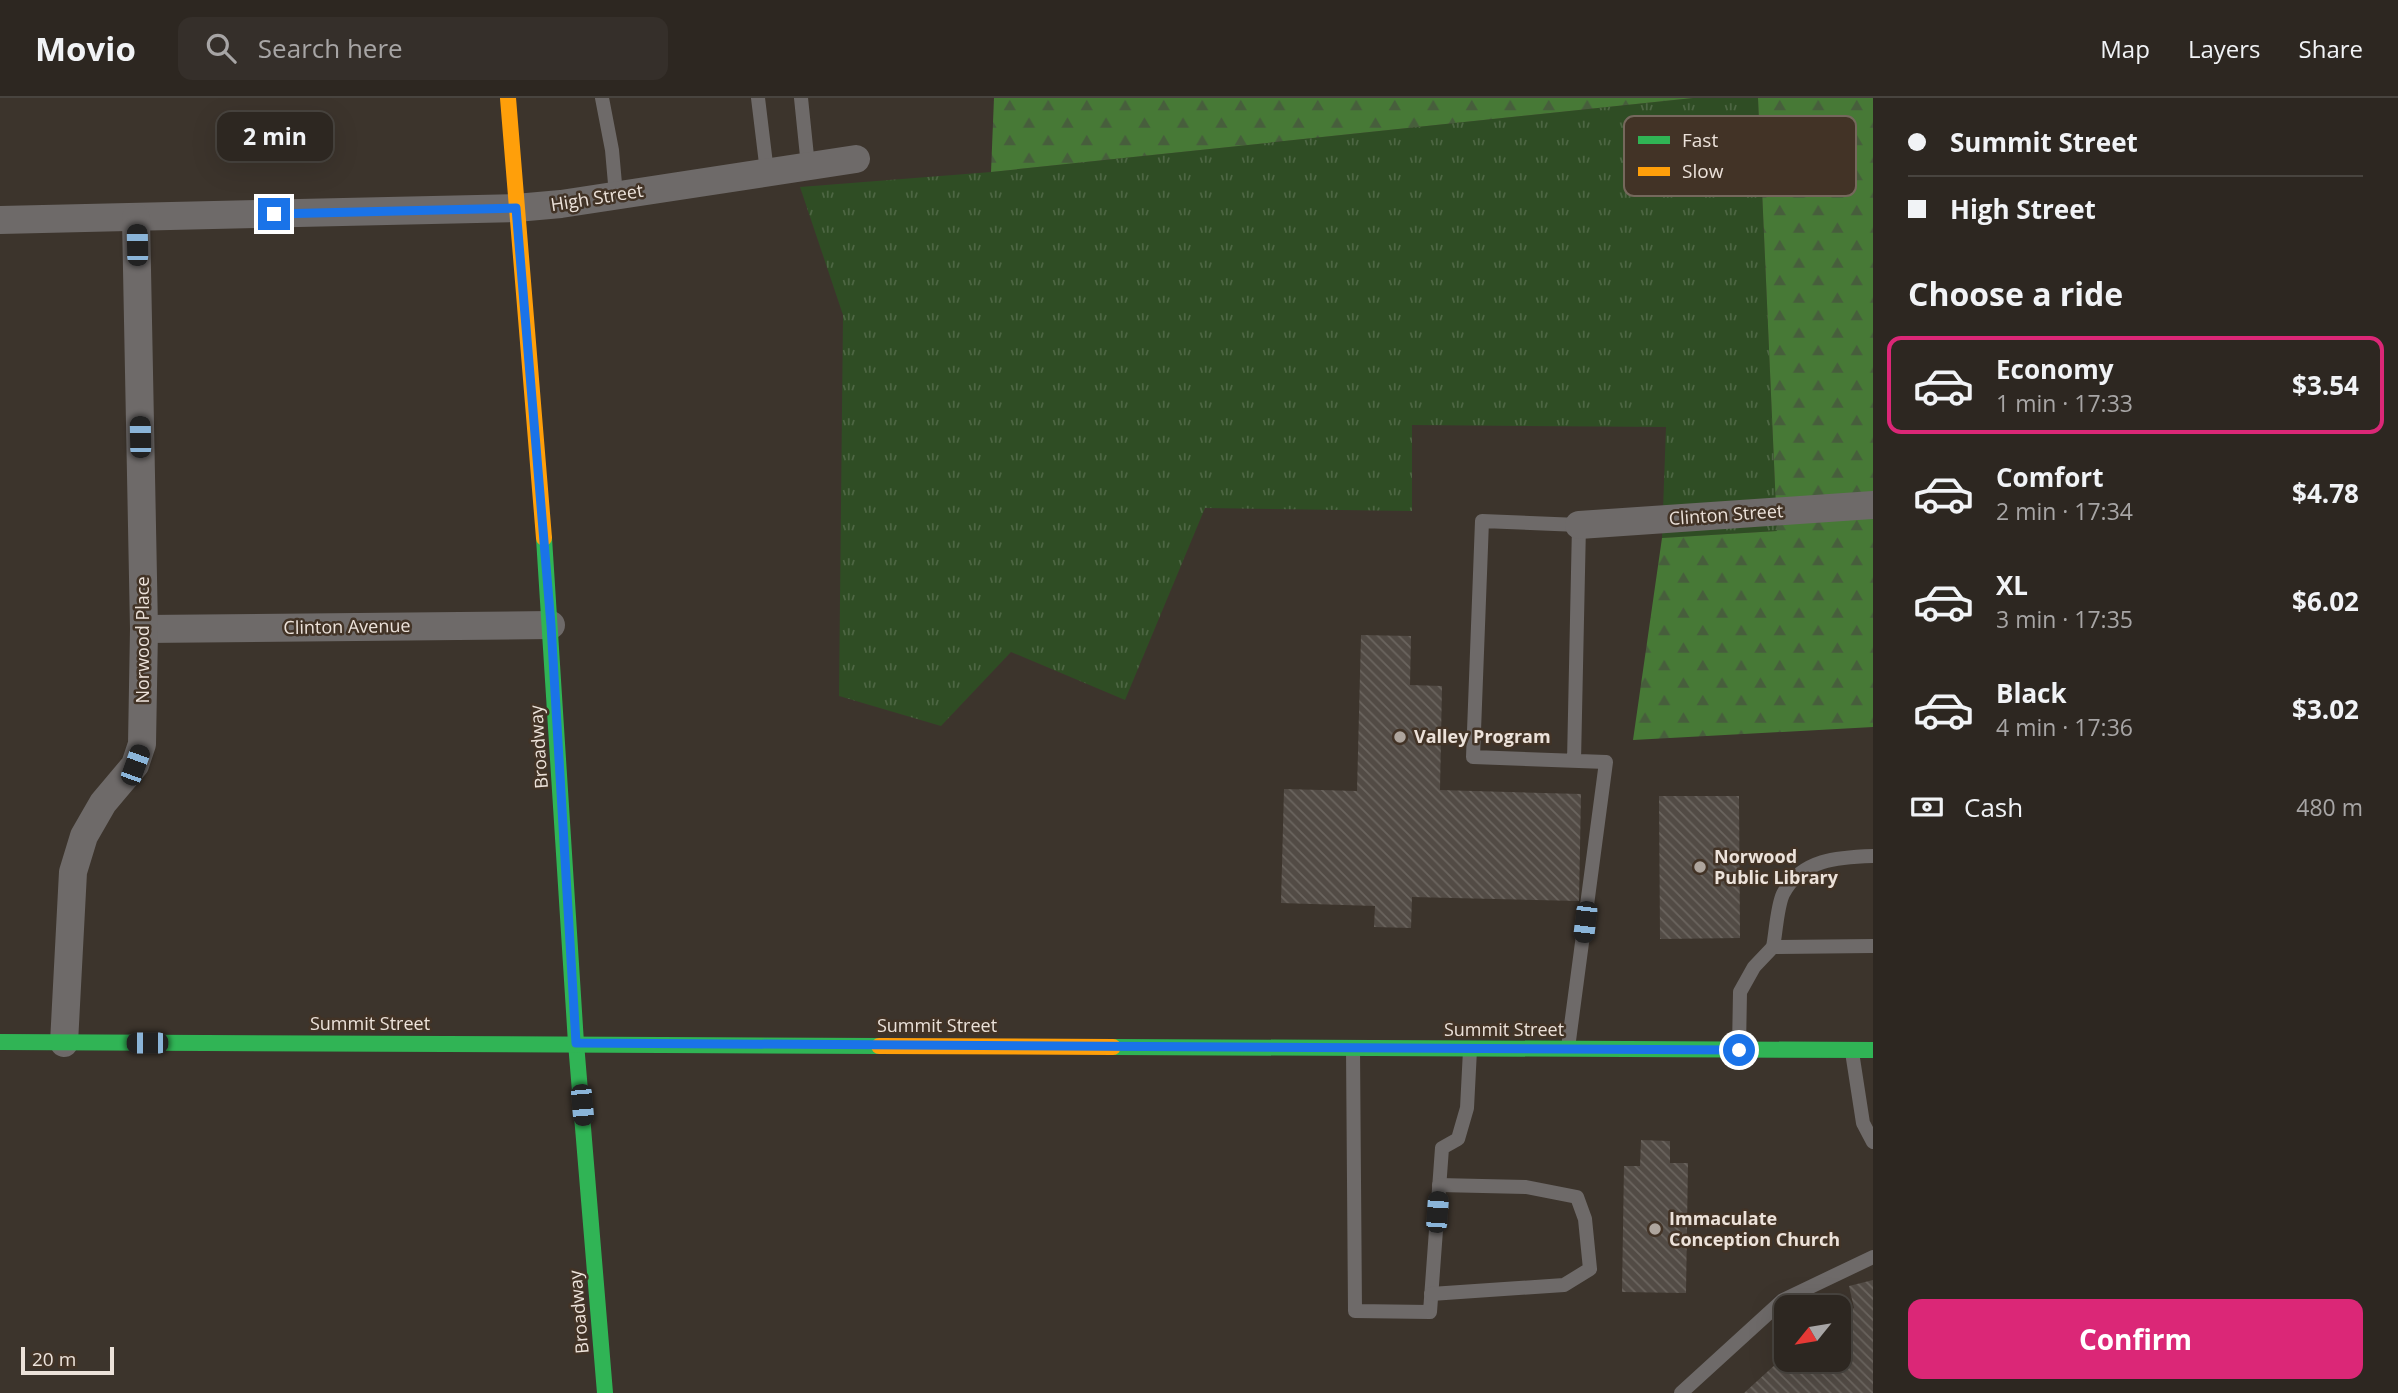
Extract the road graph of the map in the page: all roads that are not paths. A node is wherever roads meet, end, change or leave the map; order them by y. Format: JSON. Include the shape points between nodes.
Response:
{"nodes":[{"id":1,"x":508,"y":98,"type":"edge"},
{"id":2,"x":602,"y":98,"type":"edge"},
{"id":3,"x":758,"y":98,"type":"edge"},
{"id":4,"x":802,"y":98,"type":"edge"},
{"id":5,"x":856,"y":159,"type":"dead end"},
{"id":6,"x":808,"y":166,"type":"junction"},
{"id":7,"x":767,"y":172,"type":"junction"},
{"id":8,"x":616,"y":195,"type":"junction"},
{"id":9,"x":516,"y":208,"type":"junction"},
{"id":10,"x":136,"y":218,"type":"junction"},
{"id":11,"x":0,"y":220,"type":"edge"},
{"id":12,"x":1873,"y":505,"type":"edge"},
{"id":13,"x":1579,"y":525,"type":"junction"},
{"id":14,"x":551,"y":625,"type":"junction"},
{"id":15,"x":144,"y":629,"type":"junction"},
{"id":16,"x":1574,"y":761,"type":"junction"},
{"id":17,"x":1873,"y":856,"type":"edge"},
{"id":18,"x":1873,"y":946,"type":"edge"},
{"id":19,"x":1773,"y":947,"type":"junction"},
{"id":20,"x":0,"y":1042,"type":"edge"},
{"id":21,"x":64,"y":1043,"type":"junction"},
{"id":22,"x":576,"y":1043,"type":"junction"},
{"id":23,"x":1353,"y":1048,"type":"junction"},
{"id":24,"x":1470,"y":1049,"type":"junction"},
{"id":25,"x":1568,"y":1050,"type":"junction"},
{"id":26,"x":1739,"y":1050,"type":"junction"},
{"id":27,"x":1852,"y":1050,"type":"junction"},
{"id":28,"x":1873,"y":1051,"type":"edge"},
{"id":29,"x":1873,"y":1142,"type":"edge"},
{"id":30,"x":1439,"y":1185,"type":"junction"},
{"id":31,"x":1873,"y":1256,"type":"edge"},
{"id":32,"x":1431,"y":1294,"type":"junction"},
{"id":33,"x":605,"y":1393,"type":"edge"},
{"id":34,"x":1681,"y":1393,"type":"edge"}],
"edges":[{"from":1,"to":9,"type":"street","name":"Broadway"},
{"from":2,"to":8,"type":"lane"},
{"from":3,"to":7,"type":"lane"},
{"from":4,"to":6,"type":"lane"},
{"from":5,"to":6,"type":"street","name":"High Street"},
{"from":6,"to":7,"type":"street","name":"High Street"},
{"from":7,"to":8,"type":"street","name":"High Street"},
{"from":8,"to":9,"type":"street","name":"High Street"},
{"from":9,"to":10,"type":"street","name":"High Street"},
{"from":9,"to":14,"type":"street","name":"Broadway"},
{"from":10,"to":11,"type":"street","name":"High Street"},
{"from":10,"to":15,"type":"street","name":"Norwood Place"},
{"from":12,"to":13,"type":"street","name":"Clinton Street"},
{"from":13,"to":16,"type":"lane"},
{"from":13,"to":16,"type":"lane","via":[[1482,521],[1474,757]]},
{"from":14,"to":15,"type":"street","name":"Clinton Avenue"},
{"from":14,"to":22,"type":"street","name":"Broadway"},
{"from":15,"to":21,"type":"street","name":"Norwood Place","via":[[142,744],[135,765],[103,803],[84,836],[73,873]]},
{"from":16,"to":25,"type":"lane","via":[[1606,762]]},
{"from":17,"to":19,"type":"lane","via":[[1835,858],[1803,870],[1783,894]]},
{"from":18,"to":19,"type":"lane"},
{"from":19,"to":26,"type":"lane","via":[[1740,992]]},
{"from":20,"to":21,"type":"street","name":"Summit Street"},
{"from":21,"to":22,"type":"street","name":"Summit Street"},
{"from":22,"to":23,"type":"street","name":"Summit Street"},
{"from":22,"to":33,"type":"street","name":"Broadway"},
{"from":23,"to":24,"type":"street","name":"Summit Street"},
{"from":23,"to":32,"type":"lane","via":[[1355,1311],[1430,1312]]},
{"from":24,"to":25,"type":"street","name":"Summit Street"},
{"from":24,"to":30,"type":"lane","via":[[1467,1108],[1458,1139],[1442,1148]]},
{"from":25,"to":26,"type":"street","name":"Summit Street"},
{"from":26,"to":27,"type":"street","name":"Summit Street"},
{"from":27,"to":28,"type":"street","name":"Summit Street"},
{"from":27,"to":29,"type":"lane","via":[[1863,1123]]},
{"from":30,"to":32,"type":"lane"},
{"from":30,"to":32,"type":"lane","via":[[1527,1187],[1577,1197],[1585,1219],[1590,1269],[1564,1285]]},
{"from":31,"to":34,"type":"lane","via":[[1783,1300]]}]}
